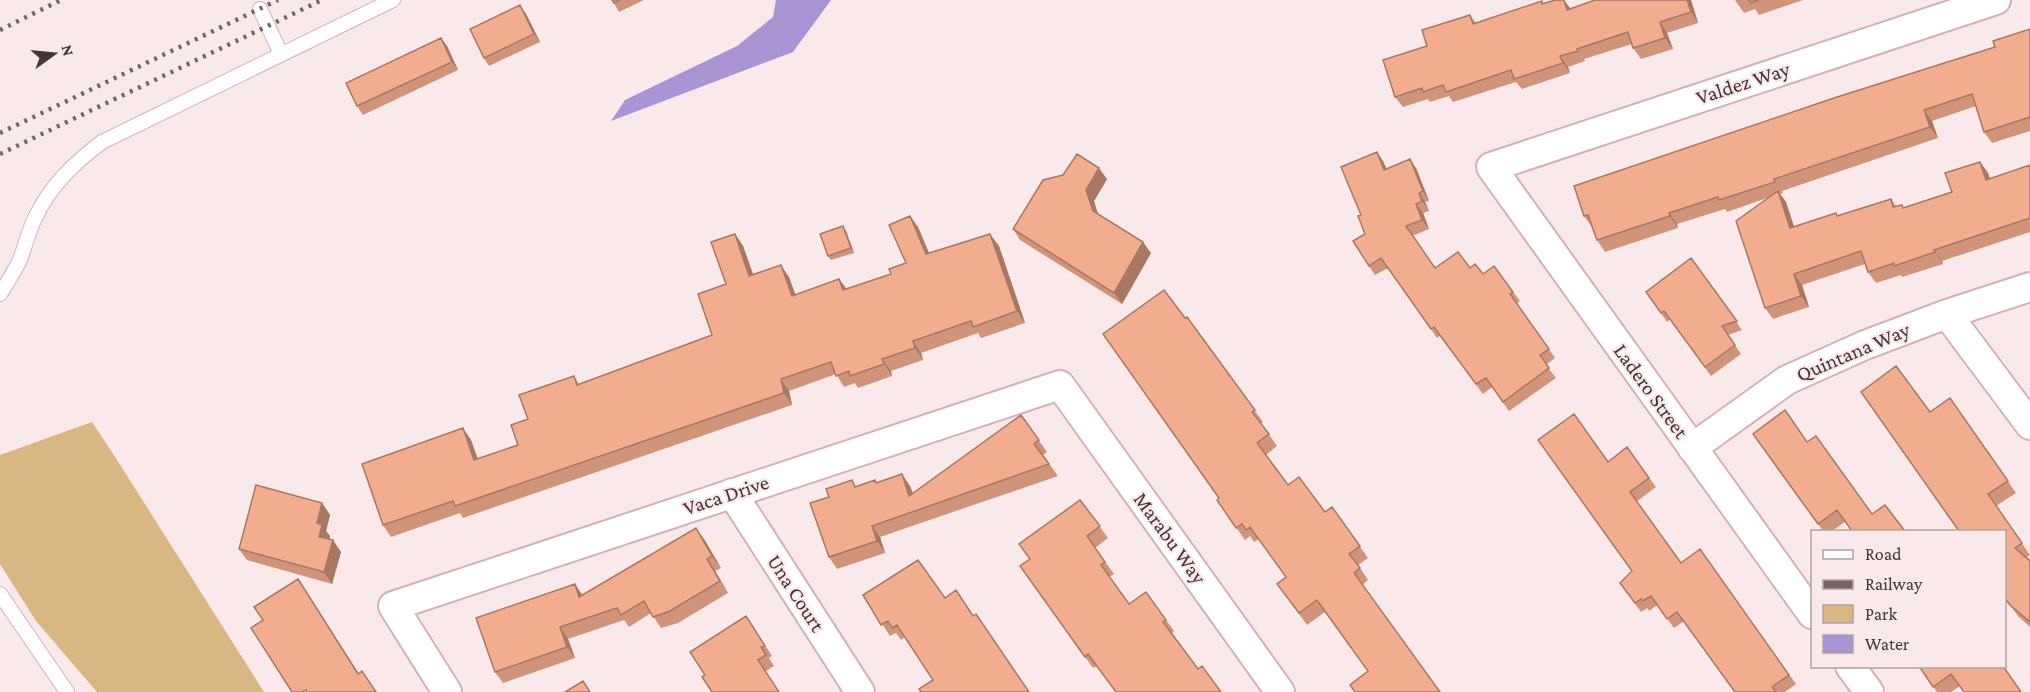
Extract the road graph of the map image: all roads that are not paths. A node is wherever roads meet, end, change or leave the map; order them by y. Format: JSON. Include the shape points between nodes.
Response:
{"nodes":[{"id":1,"x":393,"y":0,"type":"edge"},
{"id":2,"x":1996,"y":0,"type":"edge"},
{"id":3,"x":260,"y":9,"type":"dead end"},
{"id":4,"x":281,"y":54,"type":"junction"},
{"id":5,"x":1491,"y":167,"type":"joint"},
{"id":6,"x":2030,"y":287,"type":"edge"},
{"id":7,"x":0,"y":294,"type":"edge"},
{"id":8,"x":1947,"y":314,"type":"junction"},
{"id":9,"x":1060,"y":385,"type":"joint"},
{"id":10,"x":2030,"y":425,"type":"edge"},
{"id":11,"x":1692,"y":448,"type":"junction"},
{"id":12,"x":732,"y":493,"type":"junction"},
{"id":13,"x":0,"y":594,"type":"edge"},
{"id":14,"x":1811,"y":613,"type":"edge"},
{"id":15,"x":1851,"y":668,"type":"edge"},
{"id":16,"x":67,"y":692,"type":"edge"},
{"id":17,"x":447,"y":692,"type":"edge"},
{"id":18,"x":860,"y":692,"type":"edge"},
{"id":19,"x":1280,"y":692,"type":"edge"},
{"id":20,"x":1869,"y":692,"type":"edge"}],
"edges":[{"from":1,"to":4,"type":"lane"},
{"from":2,"to":5,"type":"street","name":"Valdez Way"},
{"from":3,"to":4,"type":"lane"},
{"from":4,"to":7,"type":"lane","via":[[124,130],[80,159],[45,198]]},
{"from":5,"to":11,"type":"street","name":"Ladero Street"},
{"from":6,"to":8,"type":"street","name":"Quintana Way"},
{"from":8,"to":10,"type":"street"},
{"from":8,"to":11,"type":"street","name":"Quintana Way","via":[[1787,380]]},
{"from":9,"to":12,"type":"street","name":"Vaca Drive"},
{"from":9,"to":19,"type":"street","name":"Marabu Way"},
{"from":11,"to":14,"type":"street","name":"Ladero Street"},
{"from":12,"to":17,"type":"street","name":"Vaca Drive","via":[[393,606]]},
{"from":12,"to":18,"type":"street","name":"Una Court"},
{"from":13,"to":16,"type":"lane"},
{"from":15,"to":20,"type":"street"}]}
